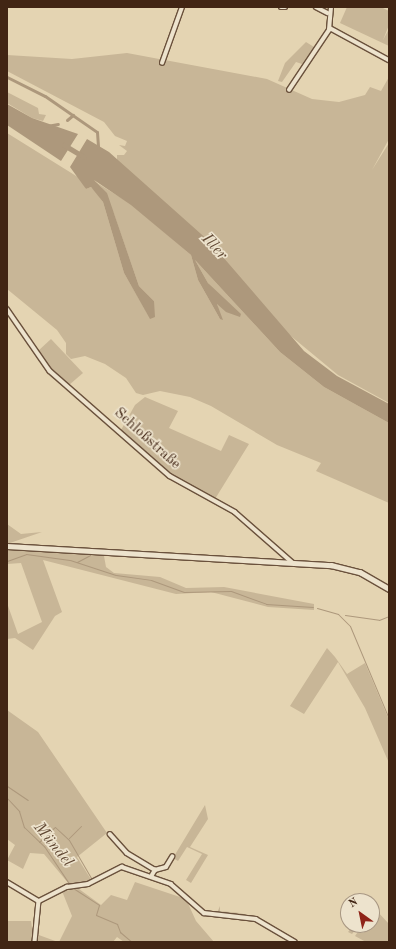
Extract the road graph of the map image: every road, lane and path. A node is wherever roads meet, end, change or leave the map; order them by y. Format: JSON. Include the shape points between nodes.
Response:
{"nodes":[{"id":1,"x":182,"y":7,"type":"edge"},
{"id":2,"x":281,"y":7,"type":"edge"},
{"id":3,"x":285,"y":7,"type":"edge"},
{"id":4,"x":316,"y":7,"type":"edge"},
{"id":5,"x":331,"y":7,"type":"edge"},
{"id":6,"x":328,"y":13,"type":"junction"},
{"id":7,"x":330,"y":28,"type":"junction"},
{"id":8,"x":389,"y":60,"type":"edge"},
{"id":9,"x":162,"y":63,"type":"dead end"},
{"id":10,"x":289,"y":90,"type":"dead end"},
{"id":11,"x":7,"y":309,"type":"edge"},
{"id":12,"x":7,"y":546,"type":"edge"},
{"id":13,"x":293,"y":563,"type":"junction"},
{"id":14,"x":389,"y":589,"type":"edge"},
{"id":15,"x":110,"y":834,"type":"dead end"},
{"id":16,"x":172,"y":857,"type":"dead end"},
{"id":17,"x":155,"y":870,"type":"junction"},
{"id":18,"x":152,"y":875,"type":"junction"},
{"id":19,"x":7,"y":882,"type":"edge"},
{"id":20,"x":39,"y":901,"type":"junction"},
{"id":21,"x":35,"y":942,"type":"edge"},
{"id":22,"x":294,"y":942,"type":"edge"}],
"edges":[{"from":1,"to":9,"type":"street"},
{"from":2,"to":3,"type":"street"},
{"from":4,"to":6,"type":"street"},
{"from":5,"to":6,"type":"street"},
{"from":6,"to":7,"type":"street"},
{"from":7,"to":8,"type":"street"},
{"from":7,"to":10,"type":"street"},
{"from":11,"to":13,"type":"street","name":"Schloßstraße","via":[[50,372],[170,476],[235,512]]},
{"from":12,"to":13,"type":"main road"},
{"from":13,"to":14,"type":"main road","via":[[346,568],[372,578]]},
{"from":15,"to":17,"type":"street","via":[[129,854]]},
{"from":16,"to":17,"type":"street","via":[[166,867]]},
{"from":17,"to":18,"type":"street"},
{"from":18,"to":20,"type":"street","via":[[122,867],[88,884],[67,887]]},
{"from":18,"to":22,"type":"street","via":[[172,884],[204,913],[256,919]]},
{"from":19,"to":20,"type":"street"},
{"from":20,"to":21,"type":"street"}]}
